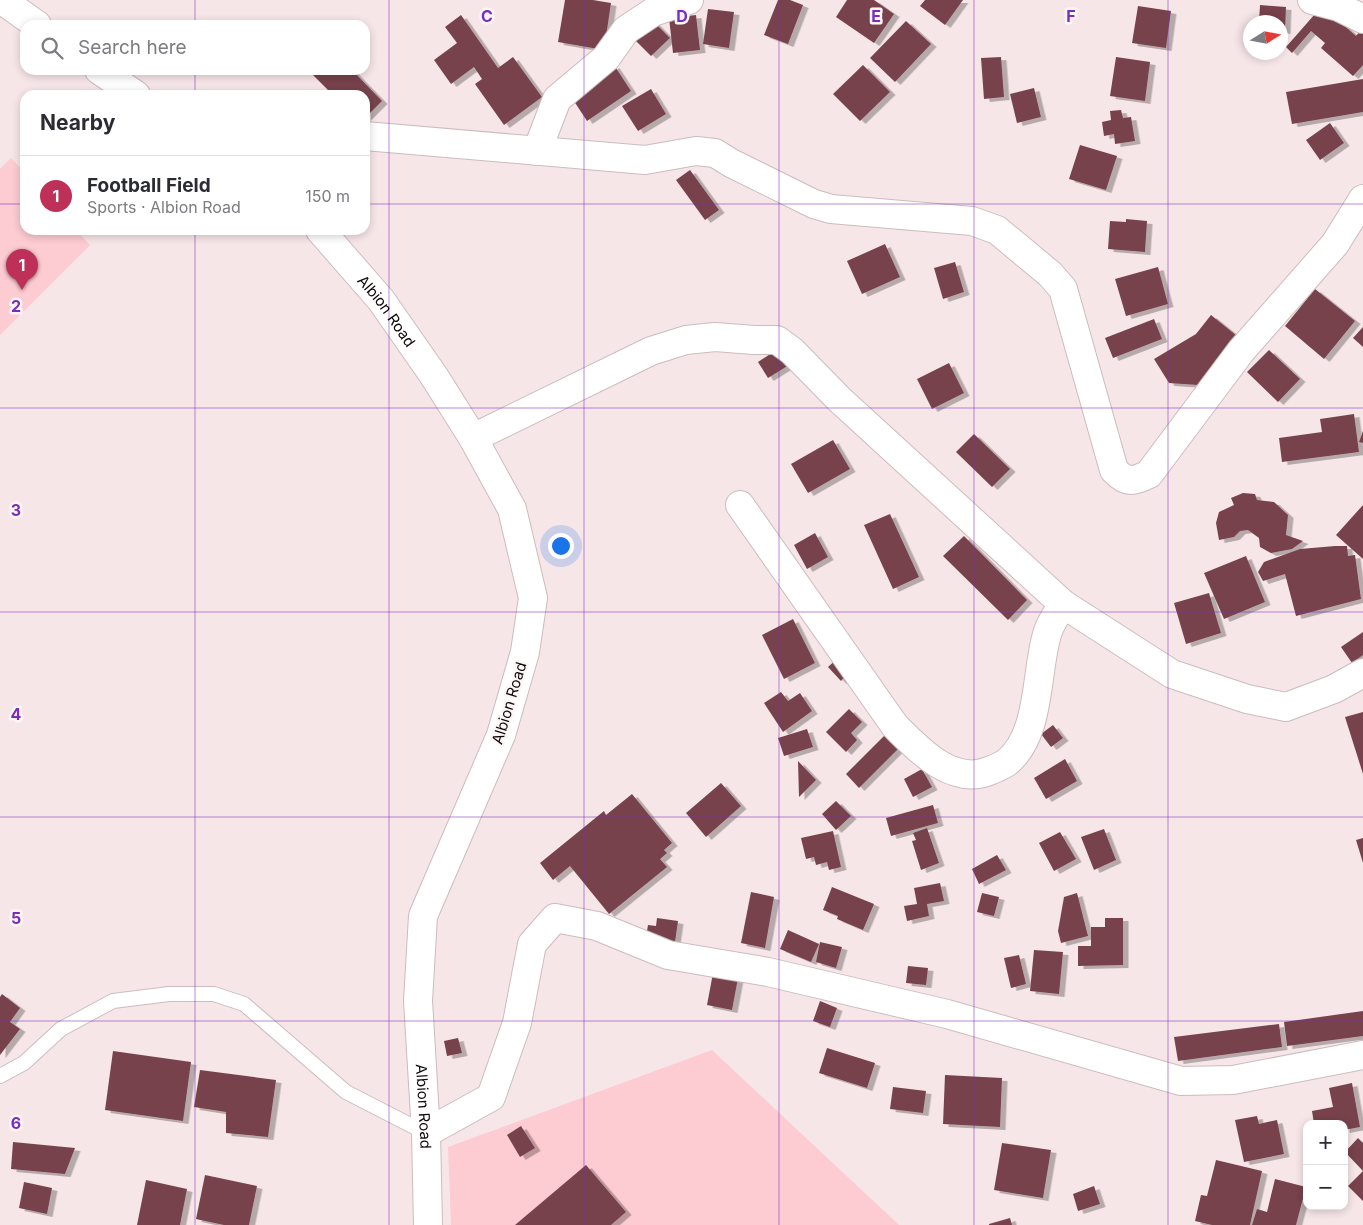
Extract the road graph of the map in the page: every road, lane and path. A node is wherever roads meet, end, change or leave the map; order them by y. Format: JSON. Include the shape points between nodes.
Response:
{"nodes":[{"id":1,"x":2,"y":0,"type":"edge"},
{"id":2,"x":689,"y":0,"type":"edge"},
{"id":3,"x":1312,"y":0,"type":"edge"},
{"id":4,"x":30,"y":20,"type":"edge"},
{"id":5,"x":1363,"y":20,"type":"edge"},
{"id":6,"x":106,"y":75,"type":"edge"},
{"id":7,"x":129,"y":90,"type":"edge"},
{"id":8,"x":370,"y":136,"type":"edge"},
{"id":9,"x":537,"y":151,"type":"junction"},
{"id":10,"x":1363,"y":199,"type":"edge"},
{"id":11,"x":324,"y":235,"type":"edge"},
{"id":12,"x":473,"y":438,"type":"junction"},
{"id":13,"x":740,"y":505,"type":"dead end"},
{"id":14,"x":1063,"y":604,"type":"junction"},
{"id":15,"x":1363,"y":673,"type":"edge"},
{"id":16,"x":1363,"y":1055,"type":"edge"},
{"id":17,"x":0,"y":1076,"type":"edge"},
{"id":18,"x":426,"y":1133,"type":"junction"},
{"id":19,"x":428,"y":1225,"type":"edge"}],
"edges":[{"from":1,"to":4,"type":"street"},
{"from":2,"to":9,"type":"street","via":[[653,12],[626,30],[606,58],[557,99]]},
{"from":3,"to":5,"type":"street","via":[[1339,7]]},
{"from":6,"to":7,"type":"street"},
{"from":8,"to":9,"type":"street"},
{"from":9,"to":10,"type":"street","via":[[645,160],[696,151],[715,153],[731,164],[831,209],[972,222],[998,230],[1063,289],[1114,470],[1129,481],[1149,474],[1241,351],[1335,244]]},
{"from":11,"to":12,"type":"street","name":"Albion Road","via":[[381,300]]},
{"from":12,"to":14,"type":"street","via":[[651,351],[686,340],[715,337],[778,340]]},
{"from":12,"to":18,"type":"street","name":"Albion Road","via":[[512,509],[533,598],[525,652],[501,735],[423,916],[418,1001]]},
{"from":13,"to":14,"type":"street","via":[[895,726],[921,752],[950,769],[969,775],[1006,763],[1021,745],[1035,711],[1048,632]]},
{"from":14,"to":15,"type":"street","via":[[1172,674],[1247,699],[1286,707],[1334,689]]},
{"from":16,"to":18,"type":"street","via":[[1233,1080],[1181,1081],[947,1014],[768,972],[668,955],[597,926],[555,918],[532,944],[517,1023],[491,1097]]},
{"from":17,"to":18,"type":"lane","via":[[24,1063],[61,1029],[114,1002],[169,994],[214,994],[244,1004],[346,1092]]},
{"from":18,"to":19,"type":"street","name":"Albion Road"}]}
